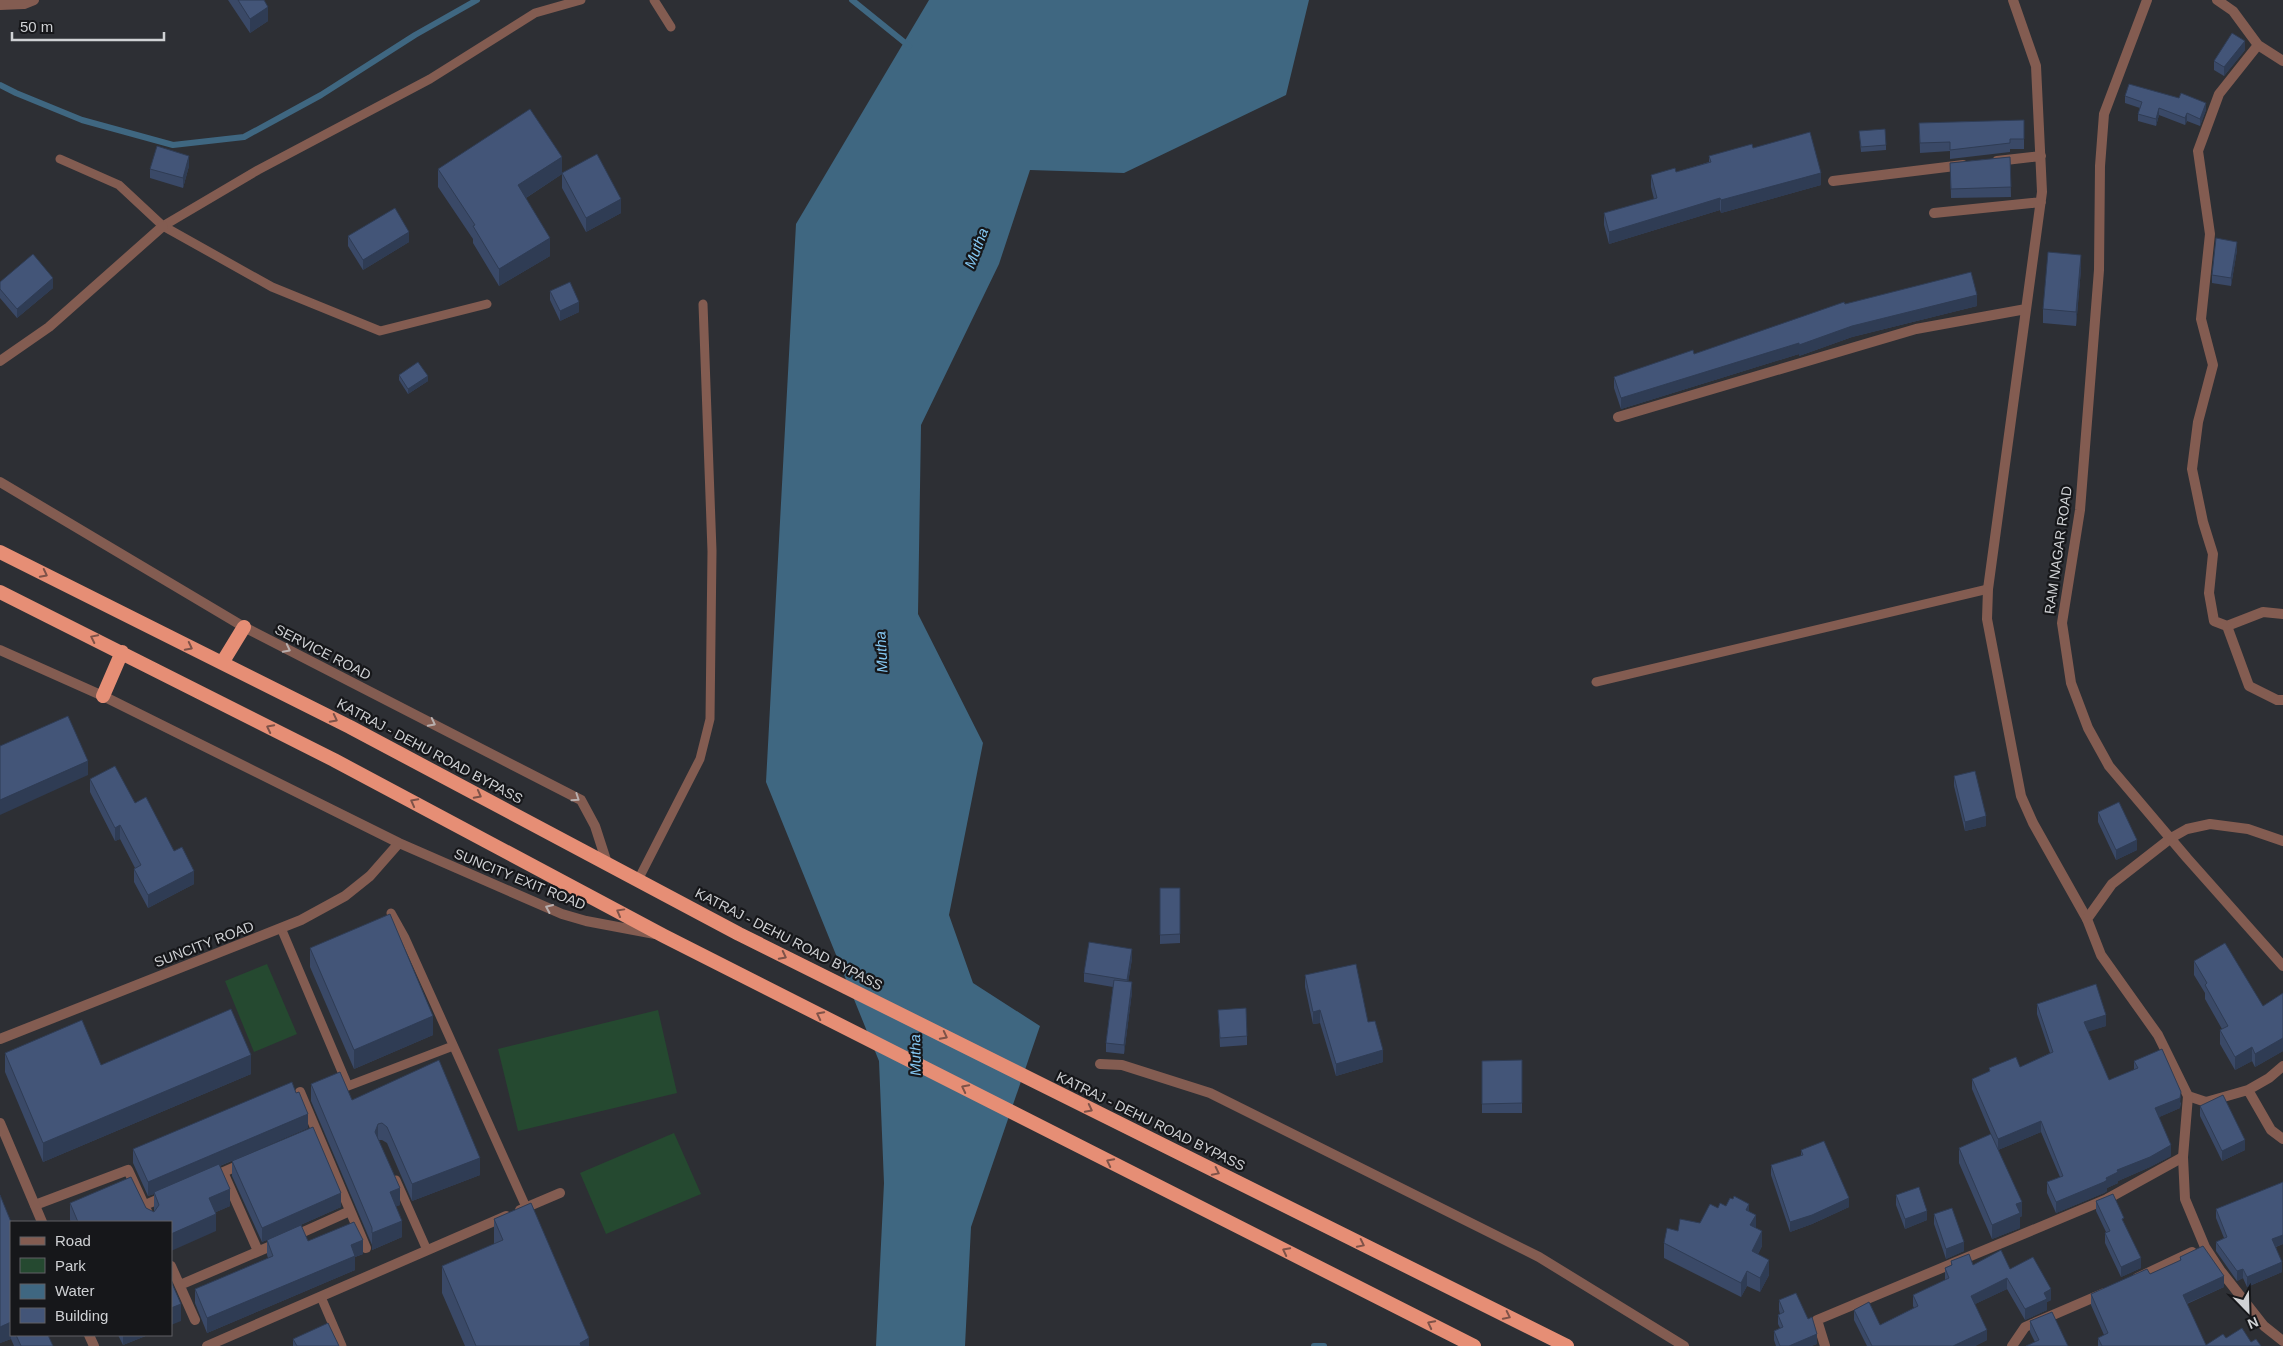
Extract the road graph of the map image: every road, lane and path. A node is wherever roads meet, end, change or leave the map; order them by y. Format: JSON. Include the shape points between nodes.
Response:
{"nodes":[{"id":1,"x":34,"y":0,"type":"edge"},
{"id":2,"x":581,"y":0,"type":"edge"},
{"id":3,"x":654,"y":0,"type":"edge"},
{"id":4,"x":2013,"y":0,"type":"edge"},
{"id":5,"x":2146,"y":0,"type":"edge"},
{"id":6,"x":2222,"y":1,"type":"edge"},
{"id":7,"x":0,"y":5,"type":"edge"},
{"id":8,"x":671,"y":27,"type":"dead end"},
{"id":9,"x":2258,"y":44,"type":"junction"},
{"id":10,"x":2283,"y":61,"type":"edge"},
{"id":11,"x":2041,"y":156,"type":"junction"},
{"id":12,"x":60,"y":159,"type":"dead end"},
{"id":13,"x":1833,"y":181,"type":"dead end"},
{"id":14,"x":2041,"y":202,"type":"junction"},
{"id":15,"x":1934,"y":213,"type":"dead end"},
{"id":16,"x":163,"y":226,"type":"junction"},
{"id":17,"x":487,"y":304,"type":"dead end"},
{"id":18,"x":703,"y":304,"type":"dead end"},
{"id":19,"x":2026,"y":309,"type":"junction"},
{"id":20,"x":0,"y":361,"type":"edge"},
{"id":21,"x":1618,"y":417,"type":"dead end"},
{"id":22,"x":0,"y":482,"type":"edge"},
{"id":23,"x":0,"y":552,"type":"edge"},
{"id":24,"x":1988,"y":589,"type":"junction"},
{"id":25,"x":0,"y":592,"type":"edge"},
{"id":26,"x":2283,"y":614,"type":"edge"},
{"id":27,"x":2227,"y":626,"type":"junction"},
{"id":28,"x":244,"y":627,"type":"junction"},
{"id":29,"x":0,"y":650,"type":"edge"},
{"id":30,"x":122,"y":652,"type":"junction"},
{"id":31,"x":222,"y":663,"type":"junction"},
{"id":32,"x":1596,"y":682,"type":"dead end"},
{"id":33,"x":103,"y":696,"type":"junction"},
{"id":34,"x":2283,"y":700,"type":"edge"},
{"id":35,"x":2171,"y":838,"type":"junction"},
{"id":36,"x":2283,"y":841,"type":"edge"},
{"id":37,"x":399,"y":843,"type":"junction"},
{"id":38,"x":607,"y":863,"type":"junction"},
{"id":39,"x":638,"y":880,"type":"junction"},
{"id":40,"x":391,"y":913,"type":"edge"},
{"id":41,"x":2087,"y":919,"type":"junction"},
{"id":42,"x":281,"y":928,"type":"junction"},
{"id":43,"x":664,"y":936,"type":"junction"},
{"id":44,"x":2283,"y":966,"type":"edge"},
{"id":45,"x":0,"y":1039,"type":"edge"},
{"id":46,"x":453,"y":1046,"type":"junction"},
{"id":47,"x":1100,"y":1064,"type":"dead end"},
{"id":48,"x":2283,"y":1066,"type":"edge"},
{"id":49,"x":2248,"y":1090,"type":"junction"},
{"id":50,"x":300,"y":1092,"type":"edge"},
{"id":51,"x":2188,"y":1096,"type":"junction"},
{"id":52,"x":0,"y":1123,"type":"edge"},
{"id":53,"x":2,"y":1134,"type":"edge"},
{"id":54,"x":2283,"y":1139,"type":"edge"},
{"id":55,"x":2183,"y":1157,"type":"junction"},
{"id":56,"x":257,"y":1158,"type":"edge"},
{"id":57,"x":392,"y":1171,"type":"edge"},
{"id":58,"x":223,"y":1172,"type":"junction"},
{"id":59,"x":206,"y":1179,"type":"edge"},
{"id":60,"x":180,"y":1190,"type":"edge"},
{"id":61,"x":560,"y":1193,"type":"dead end"},
{"id":62,"x":35,"y":1205,"type":"junction"},
{"id":63,"x":145,"y":1205,"type":"junction"},
{"id":64,"x":526,"y":1207,"type":"junction"},
{"id":65,"x":350,"y":1212,"type":"junction"},
{"id":66,"x":42,"y":1221,"type":"edge"},
{"id":67,"x":152,"y":1221,"type":"edge"},
{"id":68,"x":2205,"y":1247,"type":"junction"},
{"id":69,"x":366,"y":1248,"type":"dead end"},
{"id":70,"x":427,"y":1250,"type":"junction"},
{"id":71,"x":258,"y":1251,"type":"junction"},
{"id":72,"x":172,"y":1268,"type":"edge"},
{"id":73,"x":180,"y":1285,"type":"junction"},
{"id":74,"x":321,"y":1297,"type":"junction"},
{"id":75,"x":195,"y":1320,"type":"dead end"},
{"id":76,"x":2283,"y":1340,"type":"edge"},
{"id":77,"x":207,"y":1346,"type":"edge"},
{"id":78,"x":342,"y":1346,"type":"edge"},
{"id":79,"x":1474,"y":1346,"type":"edge"},
{"id":80,"x":1567,"y":1346,"type":"edge"},
{"id":81,"x":1684,"y":1346,"type":"edge"},
{"id":82,"x":1825,"y":1346,"type":"edge"},
{"id":83,"x":2012,"y":1346,"type":"edge"}],
"edges":[{"from":1,"to":7,"type":"street","via":[[24,4]]},
{"from":2,"to":16,"type":"lane","via":[[535,13],[430,79],[258,170]]},
{"from":3,"to":8,"type":"lane"},
{"from":4,"to":11,"type":"street","via":[[2036,66]]},
{"from":5,"to":35,"type":"street","name":"RAM NAGAR ROAD","via":[[2104,114],[2099,270],[2080,510],[2062,623],[2071,683],[2088,728],[2109,766]]},
{"from":6,"to":9,"type":"street"},
{"from":9,"to":10,"type":"street"},
{"from":9,"to":27,"type":"street","via":[[2219,94],[2198,151],[2210,234],[2201,320],[2213,365],[2198,422],[2192,469],[2213,554],[2209,593],[2214,621]]},
{"from":11,"to":13,"type":"street"},
{"from":11,"to":14,"type":"street"},
{"from":12,"to":16,"type":"lane","via":[[118,184]]},
{"from":14,"to":15,"type":"street"},
{"from":14,"to":19,"type":"street"},
{"from":16,"to":17,"type":"lane","via":[[272,287],[380,331]]},
{"from":16,"to":20,"type":"street","via":[[49,327]]},
{"from":18,"to":39,"type":"lane","via":[[712,551],[710,719],[700,759]]},
{"from":19,"to":21,"type":"street","via":[[1916,329]]},
{"from":19,"to":24,"type":"street"},
{"from":22,"to":28,"type":"street","name":"SERVICE ROAD"},
{"from":23,"to":31,"type":"highway","name":"KATRAJ - DEHU ROAD BYPASS","one_way":true},
{"from":24,"to":32,"type":"lane"},
{"from":24,"to":41,"type":"street","via":[[1987,618],[2021,796],[2033,824]]},
{"from":30,"to":25,"type":"highway","one_way":true},
{"from":26,"to":27,"type":"street","via":[[2263,612]]},
{"from":27,"to":34,"type":"street","via":[[2249,686]]},
{"from":28,"to":31,"type":"highway"},
{"from":28,"to":38,"type":"street","name":"SERVICE ROAD","one_way":true,"via":[[581,800],[595,826]]},
{"from":29,"to":33,"type":"street"},
{"from":30,"to":33,"type":"highway"},
{"from":43,"to":30,"type":"highway","one_way":true,"via":[[334,760]]},
{"from":31,"to":38,"type":"highway","name":"KATRAJ - DEHU ROAD BYPASS","one_way":true},
{"from":33,"to":37,"type":"street"},
{"from":35,"to":36,"type":"street","via":[[2187,829],[2210,824],[2248,829]]},
{"from":35,"to":41,"type":"street","via":[[2112,884]]},
{"from":35,"to":44,"type":"street","name":"RAM NAGAR ROAD"},
{"from":37,"to":42,"type":"street","name":"SUNCITY ROAD","via":[[370,876],[344,896]]},
{"from":43,"to":37,"type":"street","name":"SUNCITY EXIT ROAD","one_way":true,"via":[[562,914]]},
{"from":38,"to":39,"type":"highway","name":"KATRAJ - DEHU ROAD BYPASS"},
{"from":39,"to":80,"type":"highway","name":"KATRAJ - DEHU ROAD BYPASS","one_way":true,"via":[[739,934]]},
{"from":40,"to":46,"type":"lane"},
{"from":41,"to":51,"type":"street","via":[[2101,954],[2158,1035]]},
{"from":42,"to":45,"type":"street","name":"SUNCITY ROAD"},
{"from":42,"to":46,"type":"lane","via":[[348,1086]]},
{"from":79,"to":43,"type":"highway","one_way":true},
{"from":46,"to":64,"type":"lane"},
{"from":47,"to":81,"type":"street","via":[[1122,1065],[1236,1106],[1539,1257]]},
{"from":48,"to":49,"type":"street"},
{"from":49,"to":51,"type":"street","via":[[2206,1102]]},
{"from":49,"to":54,"type":"street","via":[[2271,1130]]},
{"from":50,"to":65,"type":"street","via":[[312,1134]]},
{"from":51,"to":55,"type":"street"},
{"from":52,"to":53,"type":"street"},
{"from":53,"to":62,"type":"street"},
{"from":55,"to":68,"type":"street","via":[[2184,1198]]},
{"from":55,"to":82,"type":"street","via":[[2107,1199],[1817,1320]]},
{"from":56,"to":58,"type":"street"},
{"from":57,"to":70,"type":"lane"},
{"from":58,"to":59,"type":"street"},
{"from":58,"to":71,"type":"street"},
{"from":60,"to":63,"type":"street"},
{"from":61,"to":64,"type":"street"},
{"from":62,"to":63,"type":"street","via":[[128,1170]]},
{"from":62,"to":66,"type":"street"},
{"from":63,"to":67,"type":"street"},
{"from":64,"to":70,"type":"street"},
{"from":65,"to":69,"type":"street"},
{"from":65,"to":71,"type":"street"},
{"from":68,"to":76,"type":"street","via":[[2264,1326]]},
{"from":68,"to":83,"type":"street","via":[[2025,1327]]},
{"from":70,"to":74,"type":"street"},
{"from":71,"to":73,"type":"street"},
{"from":72,"to":73,"type":"street"},
{"from":73,"to":75,"type":"street"},
{"from":74,"to":77,"type":"street"},
{"from":74,"to":78,"type":"lane"}]}
